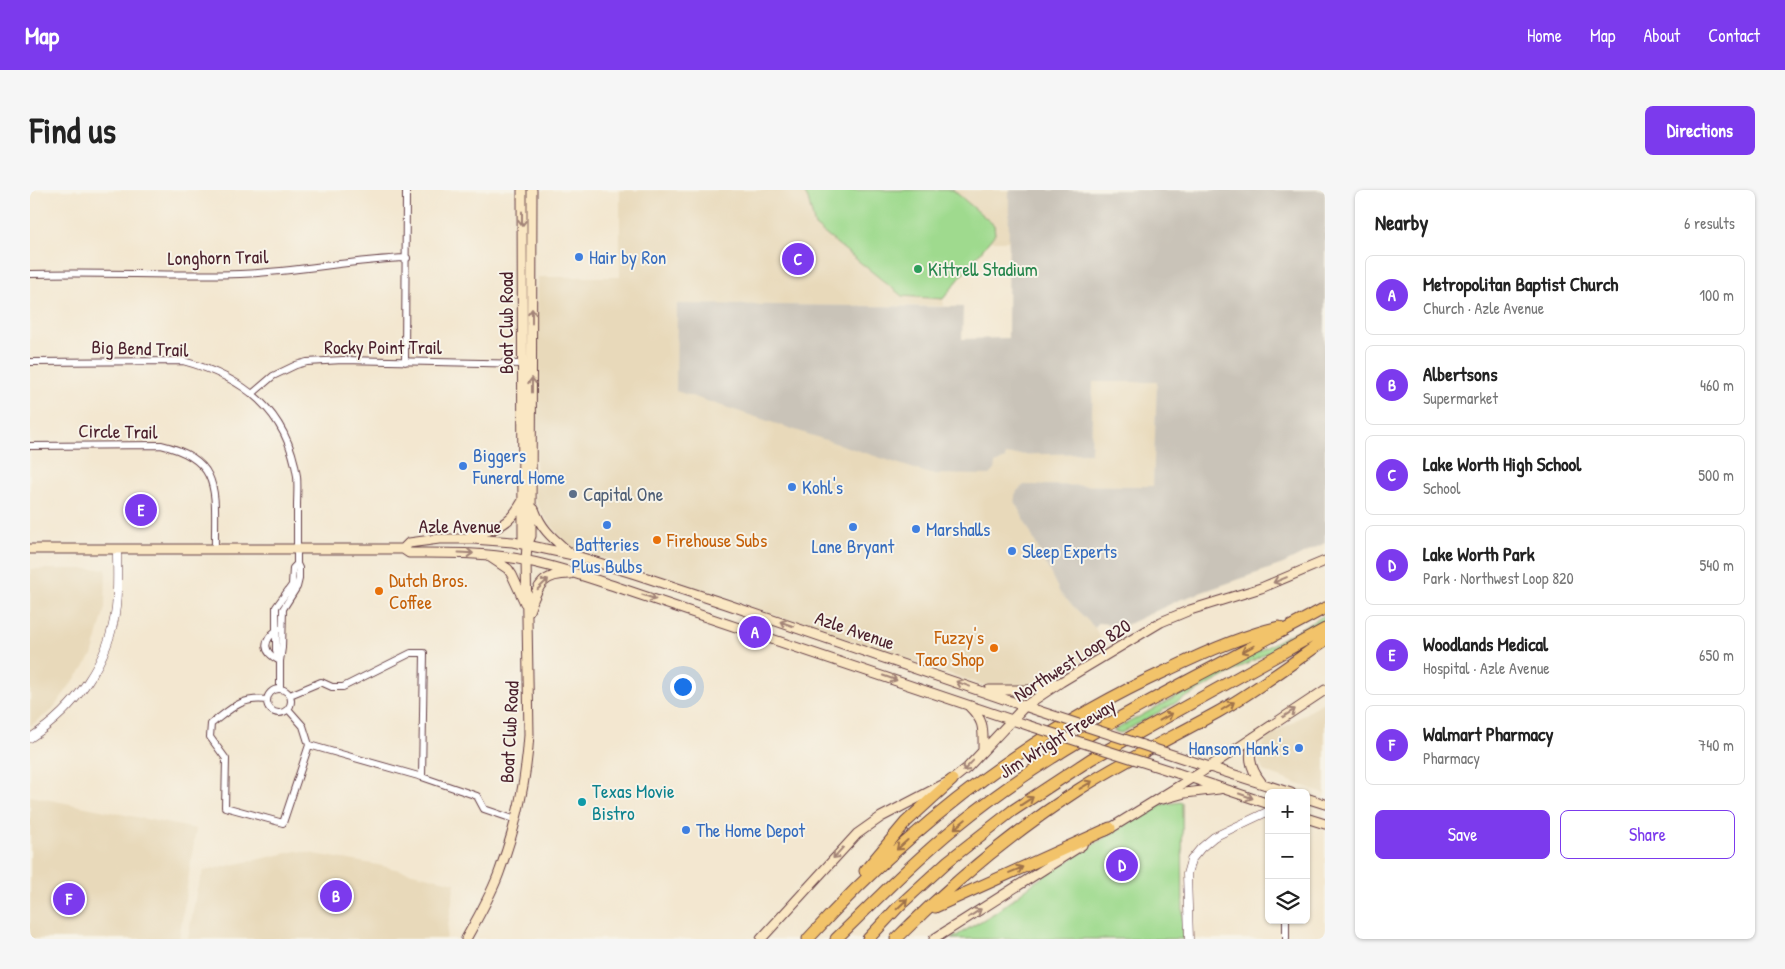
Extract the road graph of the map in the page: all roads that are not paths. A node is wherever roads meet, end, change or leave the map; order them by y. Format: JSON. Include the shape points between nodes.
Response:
{"nodes":[{"id":1,"x":406,"y":190,"type":"edge"},
{"id":2,"x":522,"y":190,"type":"edge"},
{"id":3,"x":532,"y":190,"type":"edge"},
{"id":4,"x":407,"y":258,"type":"junction"},
{"id":5,"x":30,"y":274,"type":"edge"},
{"id":6,"x":30,"y":362,"type":"edge"},
{"id":7,"x":405,"y":362,"type":"junction"},
{"id":8,"x":523,"y":364,"type":"junction"},
{"id":9,"x":252,"y":394,"type":"junction"},
{"id":10,"x":30,"y":446,"type":"edge"},
{"id":11,"x":527,"y":502,"type":"junction"},
{"id":12,"x":439,"y":539,"type":"junction"},
{"id":13,"x":527,"y":545,"type":"junction"},
{"id":14,"x":30,"y":549,"type":"edge"},
{"id":15,"x":297,"y":549,"type":"junction"},
{"id":16,"x":403,"y":549,"type":"junction"},
{"id":17,"x":117,"y":550,"type":"junction"},
{"id":18,"x":215,"y":550,"type":"junction"},
{"id":19,"x":488,"y":555,"type":"junction"},
{"id":20,"x":573,"y":555,"type":"junction"},
{"id":21,"x":526,"y":560,"type":"junction"},
{"id":22,"x":1325,"y":561,"type":"edge"},
{"id":23,"x":577,"y":574,"type":"junction"},
{"id":24,"x":684,"y":590,"type":"junction"},
{"id":25,"x":726,"y":604,"type":"junction"},
{"id":26,"x":678,"y":607,"type":"junction"},
{"id":27,"x":1325,"y":608,"type":"edge"},
{"id":28,"x":527,"y":616,"type":"junction"},
{"id":29,"x":721,"y":621,"type":"junction"},
{"id":30,"x":1291,"y":626,"type":"junction"},
{"id":31,"x":279,"y":629,"type":"junction"},
{"id":32,"x":1325,"y":629,"type":"edge"},
{"id":33,"x":1325,"y":640,"type":"edge"},
{"id":34,"x":280,"y":661,"type":"junction"},
{"id":35,"x":1061,"y":682,"type":"junction"},
{"id":36,"x":280,"y":688,"type":"junction"},
{"id":37,"x":979,"y":690,"type":"junction"},
{"id":38,"x":1325,"y":690,"type":"edge"},
{"id":39,"x":290,"y":695,"type":"junction"},
{"id":40,"x":267,"y":700,"type":"junction"},
{"id":41,"x":967,"y":704,"type":"junction"},
{"id":42,"x":1026,"y":706,"type":"junction"},
{"id":43,"x":288,"y":708,"type":"junction"},
{"id":44,"x":1011,"y":720,"type":"junction"},
{"id":45,"x":1254,"y":737,"type":"junction"},
{"id":46,"x":30,"y":738,"type":"edge"},
{"id":47,"x":309,"y":745,"type":"junction"},
{"id":48,"x":983,"y":750,"type":"junction"},
{"id":49,"x":1209,"y":766,"type":"junction"},
{"id":50,"x":422,"y":778,"type":"junction"},
{"id":51,"x":1192,"y":778,"type":"junction"},
{"id":52,"x":952,"y":780,"type":"junction"},
{"id":53,"x":1261,"y":782,"type":"junction"},
{"id":54,"x":1224,"y":788,"type":"junction"},
{"id":55,"x":1281,"y":789,"type":"edge"},
{"id":56,"x":1310,"y":799,"type":"edge"},
{"id":57,"x":1153,"y":802,"type":"junction"},
{"id":58,"x":1265,"y":803,"type":"edge"},
{"id":59,"x":1325,"y":804,"type":"edge"},
{"id":60,"x":1265,"y":812,"type":"edge"},
{"id":61,"x":1310,"y":819,"type":"edge"},
{"id":62,"x":516,"y":820,"type":"junction"},
{"id":63,"x":1325,"y":824,"type":"edge"},
{"id":64,"x":1110,"y":828,"type":"junction"},
{"id":65,"x":839,"y":905,"type":"junction"},
{"id":66,"x":924,"y":912,"type":"junction"},
{"id":67,"x":1286,"y":924,"type":"edge"},
{"id":68,"x":466,"y":939,"type":"edge"},
{"id":69,"x":761,"y":939,"type":"edge"},
{"id":70,"x":808,"y":939,"type":"edge"},
{"id":71,"x":836,"y":939,"type":"edge"},
{"id":72,"x":868,"y":939,"type":"edge"},
{"id":73,"x":896,"y":939,"type":"edge"},
{"id":74,"x":934,"y":939,"type":"edge"},
{"id":75,"x":1188,"y":939,"type":"edge"},
{"id":76,"x":1286,"y":939,"type":"edge"}],
"edges":[{"from":1,"to":4,"type":"street"},
{"from":2,"to":8,"type":"main road","name":"Boat Club Road","one_way":true},
{"from":11,"to":3,"type":"main road","name":"Boat Club Road","one_way":true},
{"from":4,"to":5,"type":"street","name":"Longhorn Trail","via":[[240,274]]},
{"from":4,"to":7,"type":"street"},
{"from":6,"to":9,"type":"street","name":"Big Bend Trail","via":[[183,361],[226,376]]},
{"from":7,"to":8,"type":"street","name":"Rocky Point Trail"},
{"from":7,"to":9,"type":"street","name":"Rocky Point Trail","via":[[307,362],[273,376]]},
{"from":8,"to":11,"type":"main road","name":"Boat Club Road"},
{"from":9,"to":15,"type":"street","name":"Big Bend Trail","via":[[272,416],[291,450],[297,477]]},
{"from":10,"to":18,"type":"street","name":"Circle Trail","via":[[161,445],[190,456],[211,477]]},
{"from":11,"to":12,"type":"main road","via":[[499,527],[480,534]]},
{"from":11,"to":13,"type":"main road","name":"Boat Club Road","via":[[523,538]]},
{"from":11,"to":20,"type":"main road","via":[[542,528]]},
{"from":12,"to":13,"type":"main road","name":"Azle Avenue","via":[[499,540]]},
{"from":12,"to":16,"type":"main road","name":"Azle Avenue","via":[[409,543]]},
{"from":13,"to":20,"type":"main road","name":"Azle Avenue"},
{"from":13,"to":21,"type":"main road","name":"Boat Club Road"},
{"from":14,"to":17,"type":"main road","name":"Azle Avenue"},
{"from":15,"to":16,"type":"main road","name":"Azle Avenue"},
{"from":15,"to":18,"type":"main road","name":"Azle Avenue"},
{"from":15,"to":31,"type":"street","name":"Big Bend Trail","via":[[299,579],[283,609]]},
{"from":16,"to":19,"type":"main road","name":"Azle Avenue","one_way":true,"via":[[410,553]]},
{"from":17,"to":18,"type":"main road","name":"Azle Avenue"},
{"from":17,"to":46,"type":"street","via":[[116,609],[104,652],[72,702]]},
{"from":19,"to":21,"type":"main road","name":"Azle Avenue"},
{"from":19,"to":28,"type":"main road","name":"Azle Avenue","via":[[512,575],[525,603]]},
{"from":20,"to":24,"type":"main road","name":"Azle Avenue"},
{"from":21,"to":23,"type":"main road","name":"Azle Avenue"},
{"from":21,"to":28,"type":"main road","name":"Boat Club Road"},
{"from":22,"to":35,"type":"main road","name":"Northwest Loop 820","one_way":true,"via":[[1261,588],[1161,622]]},
{"from":23,"to":26,"type":"main road","name":"Azle Avenue","one_way":true},
{"from":28,"to":23,"type":"main road","name":"Azle Avenue","one_way":true,"via":[[538,587],[544,581],[553,576]]},
{"from":24,"to":25,"type":"main road","name":"Azle Avenue"},
{"from":24,"to":26,"type":"main road"},
{"from":25,"to":29,"type":"main road"},
{"from":37,"to":25,"type":"main road","name":"Azle Avenue","one_way":true},
{"from":26,"to":29,"type":"main road","name":"Azle Avenue"},
{"from":27,"to":30,"type":"highway","name":"Jim Wright Freeway"},
{"from":28,"to":62,"type":"main road","name":"Boat Club Road","via":[[529,735]]},
{"from":29,"to":41,"type":"main road","name":"Azle Avenue","one_way":true},
{"from":30,"to":65,"type":"highway","one_way":true,"via":[[1264,631],[1193,658],[1140,682],[1052,733],[953,802]]},
{"from":30,"to":71,"type":"highway","name":"Jim Wright Freeway","one_way":true,"via":[[1133,711],[1032,772],[958,826]]},
{"from":31,"to":34,"type":"street"},
{"from":31,"to":34,"type":"street","via":[[268,638],[266,652]]},
{"from":72,"to":32,"type":"highway","name":"Jim Wright Freeway","one_way":true,"via":[[948,861],[1012,811],[1091,759]]},
{"from":66,"to":33,"type":"highway","one_way":true,"via":[[1024,827],[1079,789],[1267,682]]},
{"from":34,"to":36,"type":"street"},
{"from":35,"to":37,"type":"main road","via":[[1029,690]]},
{"from":35,"to":42,"type":"main road","name":"Northwest Loop 820"},
{"from":36,"to":39,"type":"street"},
{"from":36,"to":40,"type":"street","via":[[270,693]]},
{"from":37,"to":42,"type":"main road","name":"Azle Avenue"},
{"from":45,"to":38,"type":"main road","one_way":true},
{"from":39,"to":43,"type":"street"},
{"from":39,"to":50,"type":"street","via":[[321,682],[343,687],[411,653],[424,653]]},
{"from":40,"to":43,"type":"street","via":[[269,708],[275,712]]},
{"from":40,"to":47,"type":"street","via":[[242,702],[211,724],[210,737],[226,759],[225,807],[283,823]]},
{"from":41,"to":44,"type":"main road","name":"Azle Avenue"},
{"from":41,"to":48,"type":"main road","via":[[980,717]]},
{"from":42,"to":44,"type":"main road","name":"Northwest Loop 820"},
{"from":42,"to":49,"type":"main road","name":"Azle Avenue","bridge":true},
{"from":43,"to":47,"type":"street","via":[[303,726]]},
{"from":44,"to":48,"type":"main road","name":"Northwest Loop 820"},
{"from":44,"to":51,"type":"main road","name":"Azle Avenue","bridge":true},
{"from":45,"to":49,"type":"main road"},
{"from":45,"to":53,"type":"main road","via":[[1250,761]]},
{"from":47,"to":50,"type":"street"},
{"from":48,"to":52,"type":"main road","name":"Northwest Loop 820","one_way":true},
{"from":49,"to":51,"type":"main road"},
{"from":49,"to":53,"type":"main road","name":"Azle Avenue"},
{"from":50,"to":62,"type":"street","via":[[477,796],[484,809]]},
{"from":51,"to":54,"type":"main road","name":"Azle Avenue"},
{"from":51,"to":57,"type":"main road"},
{"from":52,"to":65,"type":"highway","via":[[899,830]]},
{"from":52,"to":69,"type":"main road","name":"Northwest Loop 820","one_way":true,"via":[[881,817],[857,834]]},
{"from":53,"to":55,"type":"main road","name":"Azle Avenue"},
{"from":54,"to":57,"type":"main road","via":[[1185,793]]},
{"from":54,"to":58,"type":"main road","name":"Azle Avenue","one_way":true},
{"from":56,"to":59,"type":"main road"},
{"from":57,"to":64,"type":"main road"},
{"from":60,"to":75,"type":"street","via":[[1214,837],[1192,860],[1187,874]]},
{"from":61,"to":63,"type":"main road"},
{"from":62,"to":68,"type":"main road","name":"Boat Club Road","via":[[500,872]]},
{"from":66,"to":64,"type":"highway","one_way":true},
{"from":74,"to":64,"type":"main road","one_way":true},
{"from":65,"to":70,"type":"highway"},
{"from":66,"to":73,"type":"highway"},
{"from":67,"to":76,"type":"street"}]}
